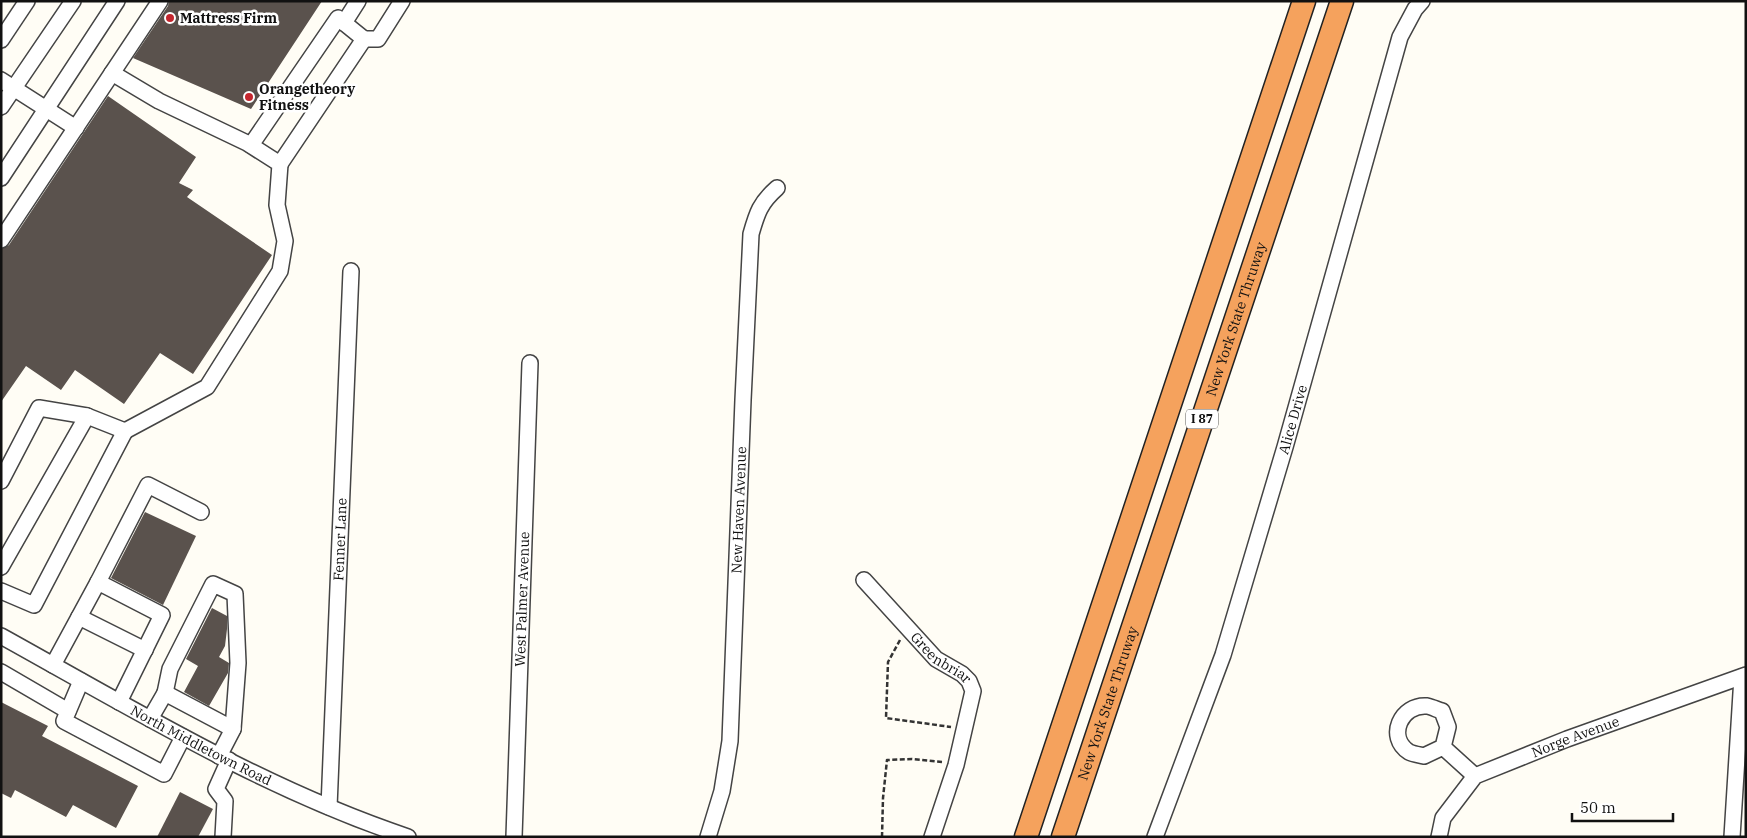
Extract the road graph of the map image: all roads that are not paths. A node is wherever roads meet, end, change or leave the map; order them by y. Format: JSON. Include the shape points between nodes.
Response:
{"nodes":[{"id":1,"x":27,"y":1,"type":"edge"},
{"id":2,"x":73,"y":1,"type":"edge"},
{"id":3,"x":117,"y":1,"type":"edge"},
{"id":4,"x":160,"y":1,"type":"edge"},
{"id":5,"x":358,"y":1,"type":"edge"},
{"id":6,"x":402,"y":1,"type":"edge"},
{"id":7,"x":1304,"y":1,"type":"edge"},
{"id":8,"x":1342,"y":1,"type":"edge"},
{"id":9,"x":1422,"y":1,"type":"edge"},
{"id":10,"x":344,"y":23,"type":"junction"},
{"id":11,"x":364,"y":39,"type":"junction"},
{"id":12,"x":1,"y":40,"type":"edge"},
{"id":13,"x":112,"y":73,"type":"junction"},
{"id":14,"x":8,"y":84,"type":"edge"},
{"id":15,"x":1,"y":107,"type":"edge"},
{"id":16,"x":47,"y":110,"type":"junction"},
{"id":17,"x":76,"y":128,"type":"junction"},
{"id":18,"x":251,"y":145,"type":"junction"},
{"id":19,"x":280,"y":164,"type":"junction"},
{"id":20,"x":1,"y":178,"type":"edge"},
{"id":21,"x":777,"y":188,"type":"dead end"},
{"id":22,"x":1,"y":240,"type":"edge"},
{"id":23,"x":351,"y":271,"type":"dead end"},
{"id":24,"x":530,"y":363,"type":"dead end"},
{"id":25,"x":87,"y":416,"type":"junction"},
{"id":26,"x":125,"y":431,"type":"junction"},
{"id":27,"x":1,"y":481,"type":"edge"},
{"id":28,"x":200,"y":512,"type":"dead end"},
{"id":29,"x":1,"y":567,"type":"edge"},
{"id":30,"x":864,"y":580,"type":"dead end"},
{"id":31,"x":98,"y":582,"type":"junction"},
{"id":32,"x":1,"y":591,"type":"edge"},
{"id":33,"x":79,"y":617,"type":"junction"},
{"id":34,"x":1,"y":636,"type":"edge"},
{"id":35,"x":145,"y":650,"type":"junction"},
{"id":36,"x":53,"y":665,"type":"junction"},
{"id":37,"x":1,"y":672,"type":"edge"},
{"id":38,"x":1744,"y":676,"type":"edge"},
{"id":39,"x":81,"y":680,"type":"junction"},
{"id":40,"x":165,"y":693,"type":"junction"},
{"id":41,"x":119,"y":702,"type":"junction"},
{"id":42,"x":68,"y":711,"type":"junction"},
{"id":43,"x":150,"y":719,"type":"junction"},
{"id":44,"x":233,"y":729,"type":"junction"},
{"id":45,"x":183,"y":737,"type":"junction"},
{"id":46,"x":1443,"y":747,"type":"dead end"},
{"id":47,"x":224,"y":758,"type":"junction"},
{"id":48,"x":1475,"y":776,"type":"junction"},
{"id":49,"x":329,"y":807,"type":"junction"},
{"id":50,"x":223,"y":837,"type":"edge"},
{"id":51,"x":408,"y":837,"type":"edge"},
{"id":52,"x":514,"y":837,"type":"edge"},
{"id":53,"x":708,"y":837,"type":"edge"},
{"id":54,"x":932,"y":837,"type":"edge"},
{"id":55,"x":1026,"y":837,"type":"edge"},
{"id":56,"x":1063,"y":837,"type":"edge"},
{"id":57,"x":1155,"y":837,"type":"edge"},
{"id":58,"x":1440,"y":837,"type":"edge"},
{"id":59,"x":1732,"y":837,"type":"edge"}],
"edges":[{"from":1,"to":12,"type":"street"},
{"from":2,"to":14,"type":"street"},
{"from":3,"to":16,"type":"street"},
{"from":4,"to":13,"type":"street"},
{"from":5,"to":10,"type":"street"},
{"from":6,"to":11,"type":"street","via":[[378,39]]},
{"from":7,"to":55,"type":"highway","number":"I 87"},
{"from":8,"to":56,"type":"highway","name":"New York State Thruway","number":"I 87"},
{"from":9,"to":57,"type":"street","name":"Alice Drive","via":[[1400,37],[1223,655]]},
{"from":10,"to":11,"type":"street"},
{"from":10,"to":18,"type":"street","via":[[338,18]]},
{"from":11,"to":19,"type":"street"},
{"from":13,"to":17,"type":"street"},
{"from":13,"to":18,"type":"street","via":[[159,101]]},
{"from":14,"to":15,"type":"street"},
{"from":14,"to":16,"type":"street"},
{"from":16,"to":17,"type":"street"},
{"from":16,"to":20,"type":"street"},
{"from":17,"to":22,"type":"street"},
{"from":18,"to":19,"type":"street"},
{"from":19,"to":26,"type":"street","via":[[277,205],[285,241],[280,271],[207,387]]},
{"from":21,"to":53,"type":"street","name":"New Haven Avenue","via":[[757,211],[751,234],[730,741],[722,791]]},
{"from":23,"to":49,"type":"street","name":"Fenner Lane"},
{"from":24,"to":52,"type":"street","name":"West Palmer Avenue"},
{"from":25,"to":26,"type":"street"},
{"from":25,"to":27,"type":"street","via":[[39,408]]},
{"from":25,"to":29,"type":"street"},
{"from":26,"to":32,"type":"street","via":[[34,605]]},
{"from":28,"to":31,"type":"street","via":[[148,485]]},
{"from":30,"to":54,"type":"street","name":"Greenbriar","via":[[936,659],[969,681],[973,691],[956,765]]},
{"from":31,"to":33,"type":"street"},
{"from":31,"to":35,"type":"street","via":[[162,615]]},
{"from":33,"to":35,"type":"street"},
{"from":33,"to":36,"type":"street"},
{"from":34,"to":36,"type":"street","name":"North Middletown Road"},
{"from":35,"to":41,"type":"street"},
{"from":36,"to":39,"type":"street","name":"North Middletown Road"},
{"from":37,"to":42,"type":"street"},
{"from":38,"to":48,"type":"street","name":"Norge Avenue"},
{"from":38,"to":59,"type":"street"},
{"from":39,"to":41,"type":"street","name":"North Middletown Road"},
{"from":39,"to":42,"type":"street"},
{"from":40,"to":43,"type":"street"},
{"from":40,"to":44,"type":"street"},
{"from":40,"to":44,"type":"street","via":[[170,669],[213,584],[236,594],[238,663]]},
{"from":41,"to":43,"type":"street","name":"North Middletown Road"},
{"from":42,"to":45,"type":"street","via":[[64,721],[164,774]]},
{"from":43,"to":45,"type":"street","name":"North Middletown Road"},
{"from":44,"to":47,"type":"street"},
{"from":45,"to":47,"type":"street","name":"North Middletown Road"},
{"from":46,"to":48,"type":"street"},
{"from":47,"to":49,"type":"street","name":"North Middletown Road"},
{"from":47,"to":50,"type":"street","via":[[216,789],[225,801]]},
{"from":48,"to":58,"type":"street","via":[[1443,818]]},
{"from":49,"to":51,"type":"street","name":"North Middletown Road"}]}
